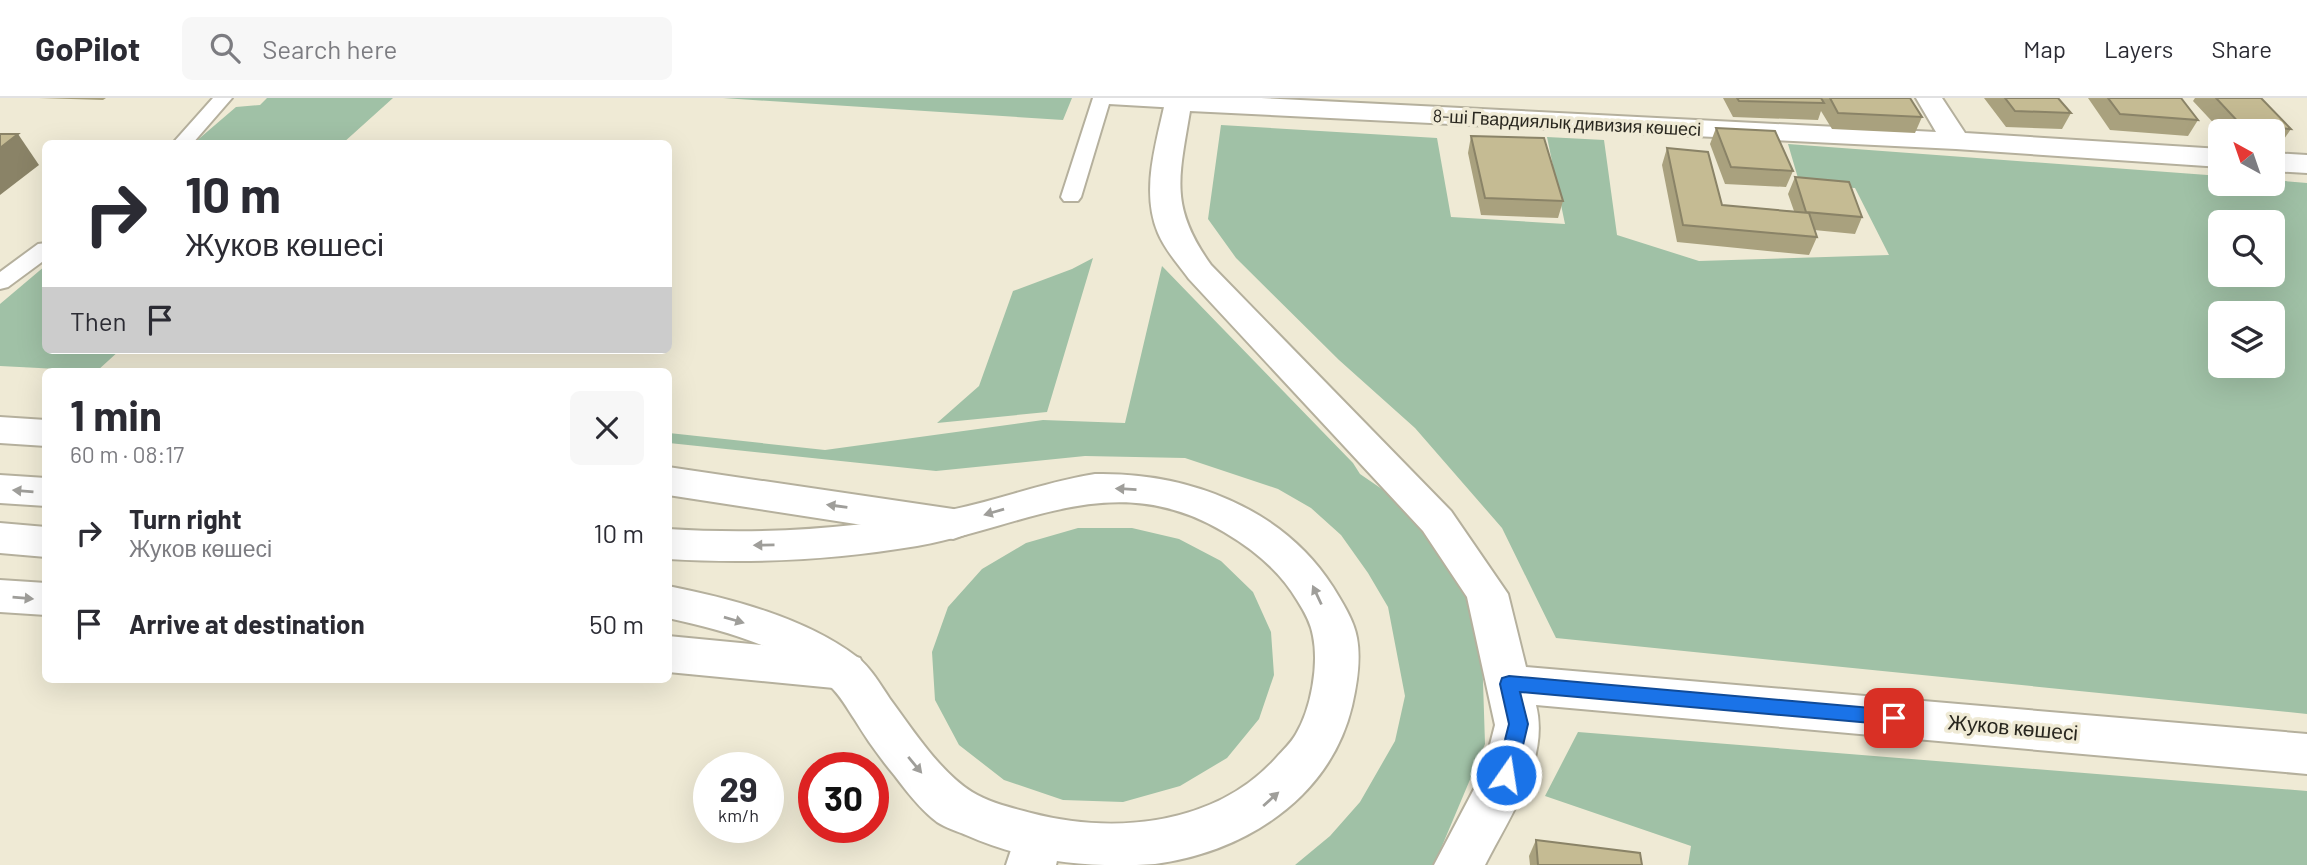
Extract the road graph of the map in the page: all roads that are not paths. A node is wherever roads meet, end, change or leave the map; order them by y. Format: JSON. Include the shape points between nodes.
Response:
{"nodes":[{"id":1,"x":223,"y":98,"type":"edge"},
{"id":2,"x":1102,"y":98,"type":"edge"},
{"id":3,"x":1929,"y":98,"type":"edge"},
{"id":4,"x":1179,"y":100,"type":"edge"},
{"id":5,"x":185,"y":140,"type":"edge"},
{"id":6,"x":1956,"y":141,"type":"junction"},
{"id":7,"x":2208,"y":157,"type":"edge"},
{"id":8,"x":2286,"y":163,"type":"edge"},
{"id":9,"x":2307,"y":164,"type":"edge"},
{"id":10,"x":1071,"y":197,"type":"dead end"},
{"id":11,"x":42,"y":252,"type":"edge"},
{"id":12,"x":0,"y":282,"type":"edge"},
{"id":13,"x":0,"y":430,"type":"edge"},
{"id":14,"x":42,"y":433,"type":"edge"},
{"id":15,"x":672,"y":482,"type":"edge"},
{"id":16,"x":0,"y":489,"type":"edge"},
{"id":17,"x":42,"y":492,"type":"edge"},
{"id":18,"x":953,"y":524,"type":"junction"},
{"id":19,"x":0,"y":538,"type":"edge"},
{"id":20,"x":42,"y":542,"type":"edge"},
{"id":21,"x":672,"y":544,"type":"edge"},
{"id":22,"x":0,"y":596,"type":"edge"},
{"id":23,"x":42,"y":599,"type":"edge"},
{"id":24,"x":672,"y":603,"type":"edge"},
{"id":25,"x":672,"y":654,"type":"edge"},
{"id":26,"x":844,"y":671,"type":"junction"},
{"id":27,"x":1509,"y":684,"type":"junction"},
{"id":28,"x":2307,"y":754,"type":"edge"},
{"id":29,"x":1033,"y":856,"type":"edge"},
{"id":30,"x":1459,"y":865,"type":"edge"}],
"edges":[{"from":1,"to":5,"type":"lane"},
{"from":2,"to":4,"type":"lane"},
{"from":2,"to":10,"type":"lane"},
{"from":3,"to":6,"type":"street"},
{"from":4,"to":6,"type":"street","name":"8-ші Гвардиялық дивизия көшесі"},
{"from":4,"to":27,"type":"street","via":[[1166,155],[1165,195],[1173,232],[1200,272],[1437,521],[1487,594]]},
{"from":6,"to":7,"type":"street","name":"8-ші Гвардиялық дивизия көшесі"},
{"from":8,"to":9,"type":"street"},
{"from":11,"to":12,"type":"lane"},
{"from":13,"to":14,"type":"street"},
{"from":18,"to":15,"type":"street","one_way":true},
{"from":17,"to":16,"type":"street","one_way":true},
{"from":18,"to":21,"type":"street","one_way":true,"via":[[817,544]]},
{"from":29,"to":18,"type":"street","one_way":true,"via":[[1132,857],[1180,848],[1263,806],[1295,777],[1316,744],[1329,710],[1335,636],[1311,581],[1283,553],[1252,529],[1180,497],[1152,490],[1098,488],[1035,500]]},
{"from":19,"to":20,"type":"street"},
{"from":22,"to":23,"type":"street","one_way":true},
{"from":24,"to":26,"type":"street","one_way":true,"via":[[785,635]]},
{"from":25,"to":26,"type":"street"},
{"from":26,"to":29,"type":"street","one_way":true,"via":[[902,749],[954,806]]},
{"from":27,"to":28,"type":"street","name":"Жуков көшесі"},
{"from":27,"to":30,"type":"street","via":[[1518,724],[1506,775]]}]}
